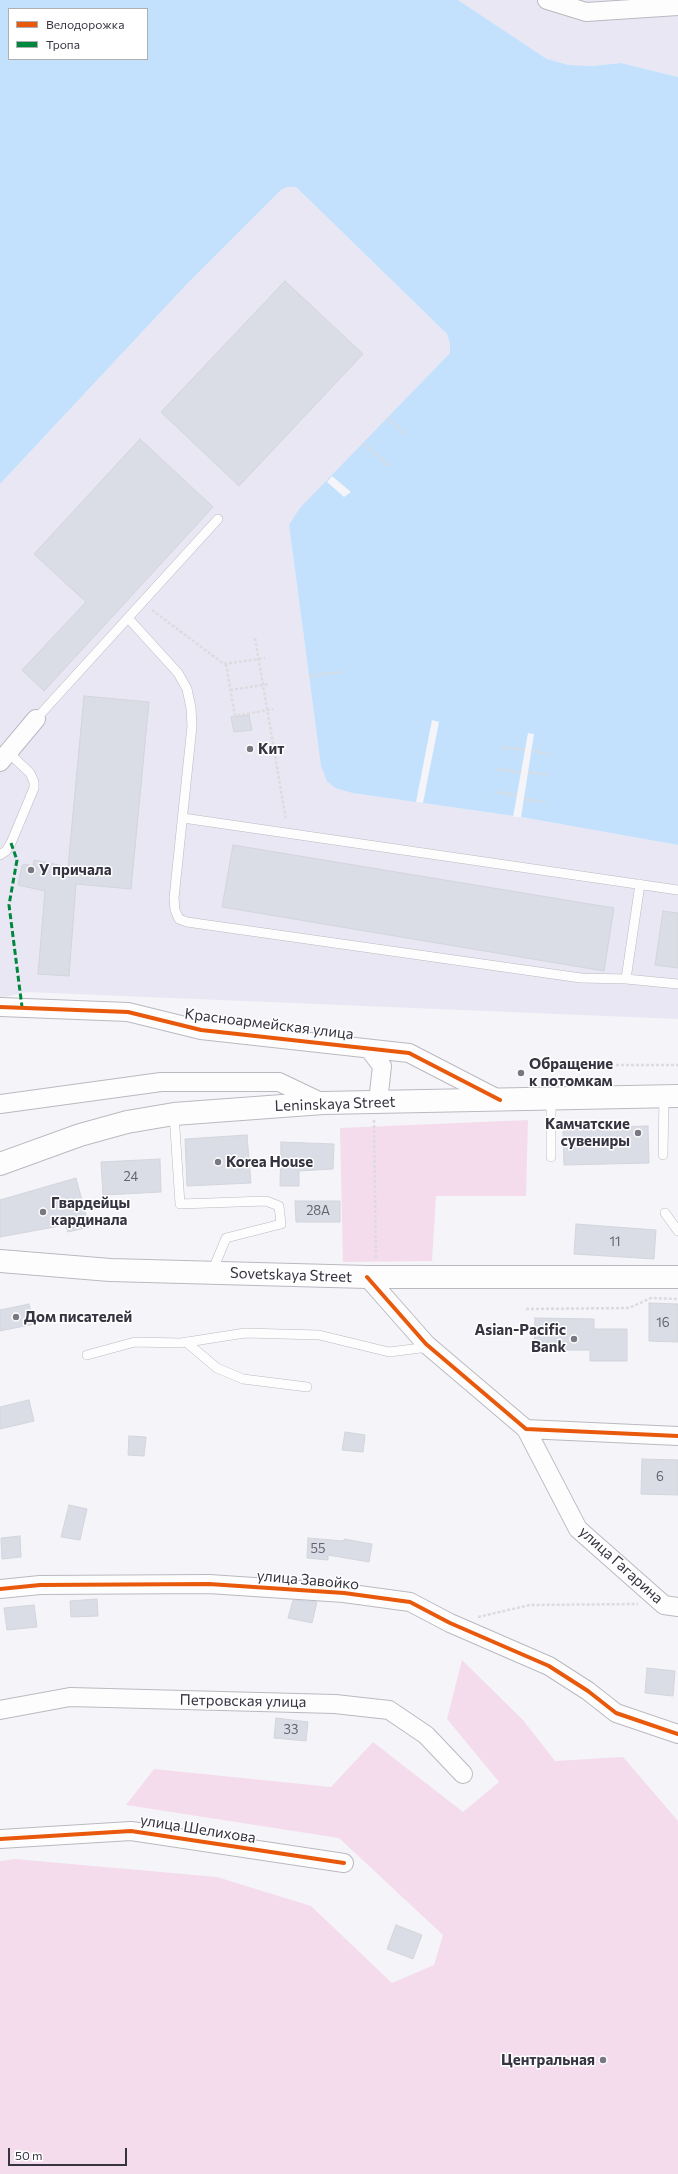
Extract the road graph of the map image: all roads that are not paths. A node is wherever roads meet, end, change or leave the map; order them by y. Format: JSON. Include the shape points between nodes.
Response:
{"nodes":[{"id":1,"x":547,"y":0,"type":"edge"},
{"id":2,"x":678,"y":6,"type":"edge"},
{"id":3,"x":218,"y":519,"type":"dead end"},
{"id":4,"x":128,"y":618,"type":"junction"},
{"id":5,"x":36,"y":719,"type":"joint"},
{"id":6,"x":4,"y":758,"type":"edge"},
{"id":7,"x":183,"y":818,"type":"junction"},
{"id":8,"x":0,"y":855,"type":"edge"},
{"id":9,"x":640,"y":884,"type":"junction"},
{"id":10,"x":678,"y":890,"type":"edge"},
{"id":11,"x":626,"y":979,"type":"junction"},
{"id":12,"x":678,"y":984,"type":"edge"},
{"id":13,"x":0,"y":1007,"type":"edge"},
{"id":14,"x":369,"y":1049,"type":"junction"},
{"id":15,"x":671,"y":1096,"type":"edge"},
{"id":16,"x":551,"y":1099,"type":"junction"},
{"id":17,"x":500,"y":1100,"type":"junction"},
{"id":18,"x":323,"y":1103,"type":"junction"},
{"id":19,"x":0,"y":1104,"type":"edge"},
{"id":20,"x":376,"y":1109,"type":"junction"},
{"id":21,"x":174,"y":1114,"type":"junction"},
{"id":22,"x":663,"y":1155,"type":"dead end"},
{"id":23,"x":551,"y":1157,"type":"dead end"},
{"id":24,"x":0,"y":1164,"type":"edge"},
{"id":25,"x":664,"y":1213,"type":"dead end"},
{"id":26,"x":678,"y":1231,"type":"edge"},
{"id":27,"x":0,"y":1261,"type":"edge"},
{"id":28,"x":372,"y":1270,"type":"junction"},
{"id":29,"x":212,"y":1272,"type":"junction"},
{"id":30,"x":678,"y":1277,"type":"edge"},
{"id":31,"x":186,"y":1342,"type":"junction"},
{"id":32,"x":429,"y":1347,"type":"junction"},
{"id":33,"x":87,"y":1355,"type":"dead end"},
{"id":34,"x":307,"y":1387,"type":"dead end"},
{"id":35,"x":526,"y":1429,"type":"junction"},
{"id":36,"x":678,"y":1436,"type":"edge"},
{"id":37,"x":0,"y":1589,"type":"edge"},
{"id":38,"x":671,"y":1606,"type":"edge"},
{"id":39,"x":0,"y":1710,"type":"edge"},
{"id":40,"x":678,"y":1734,"type":"edge"},
{"id":41,"x":463,"y":1774,"type":"dead end"},
{"id":42,"x":0,"y":1839,"type":"edge"},
{"id":43,"x":344,"y":1863,"type":"dead end"}],
"edges":[{"from":1,"to":2,"type":"street","via":[[586,12]]},
{"from":3,"to":4,"type":"lane"},
{"from":4,"to":5,"type":"lane"},
{"from":4,"to":7,"type":"lane","via":[[178,673],[190,698],[192,726]]},
{"from":5,"to":6,"type":"street"},
{"from":6,"to":8,"type":"lane","via":[[30,774],[34,788],[11,843]]},
{"from":7,"to":9,"type":"lane"},
{"from":7,"to":11,"type":"lane","via":[[174,902],[176,914],[181,920],[581,978]]},
{"from":9,"to":10,"type":"lane"},
{"from":9,"to":11,"type":"lane"},
{"from":11,"to":12,"type":"lane"},
{"from":13,"to":14,"type":"street","name":"Красноармейская улица","via":[[128,1012],[201,1030]]},
{"from":14,"to":17,"type":"street","name":"Красноармейская улица","via":[[409,1053]]},
{"from":14,"to":20,"type":"street","via":[[382,1066]]},
{"from":15,"to":16,"type":"main road","name":"Leninskaya Street"},
{"from":15,"to":22,"type":"lane"},
{"from":16,"to":17,"type":"main road","name":"Leninskaya Street"},
{"from":16,"to":23,"type":"lane"},
{"from":17,"to":20,"type":"main road","name":"Leninskaya Street"},
{"from":18,"to":19,"type":"street","via":[[279,1082],[161,1082]]},
{"from":18,"to":20,"type":"main road","name":"Leninskaya Street"},
{"from":18,"to":21,"type":"main road","name":"Leninskaya Street"},
{"from":21,"to":24,"type":"main road","name":"Leninskaya Street","via":[[127,1122],[80,1135]]},
{"from":21,"to":29,"type":"lane","via":[[180,1204],[266,1201],[279,1206],[281,1224],[226,1238]]},
{"from":25,"to":26,"type":"lane"},
{"from":27,"to":29,"type":"main road","name":"Sovetskaya Street","via":[[110,1270]]},
{"from":28,"to":29,"type":"main road","name":"Sovetskaya Street"},
{"from":28,"to":30,"type":"main road","name":"Sovetskaya Street"},
{"from":28,"to":32,"type":"street"},
{"from":31,"to":32,"type":"lane","via":[[245,1333],[319,1335],[389,1352]]},
{"from":31,"to":33,"type":"lane","via":[[135,1342]]},
{"from":31,"to":34,"type":"lane","via":[[217,1368],[243,1379]]},
{"from":32,"to":35,"type":"street"},
{"from":35,"to":36,"type":"street"},
{"from":35,"to":38,"type":"street","name":"улица Гагарина","via":[[578,1529]]},
{"from":37,"to":40,"type":"street","name":"улица Завойко","via":[[40,1585],[209,1584],[344,1593],[410,1602],[450,1623],[549,1666],[588,1690],[616,1713]]},
{"from":39,"to":41,"type":"street","name":"Петровская улица","via":[[70,1697],[335,1704],[389,1710],[426,1735]]},
{"from":42,"to":43,"type":"street","name":"улица Шелихова","via":[[131,1831]]}]}
